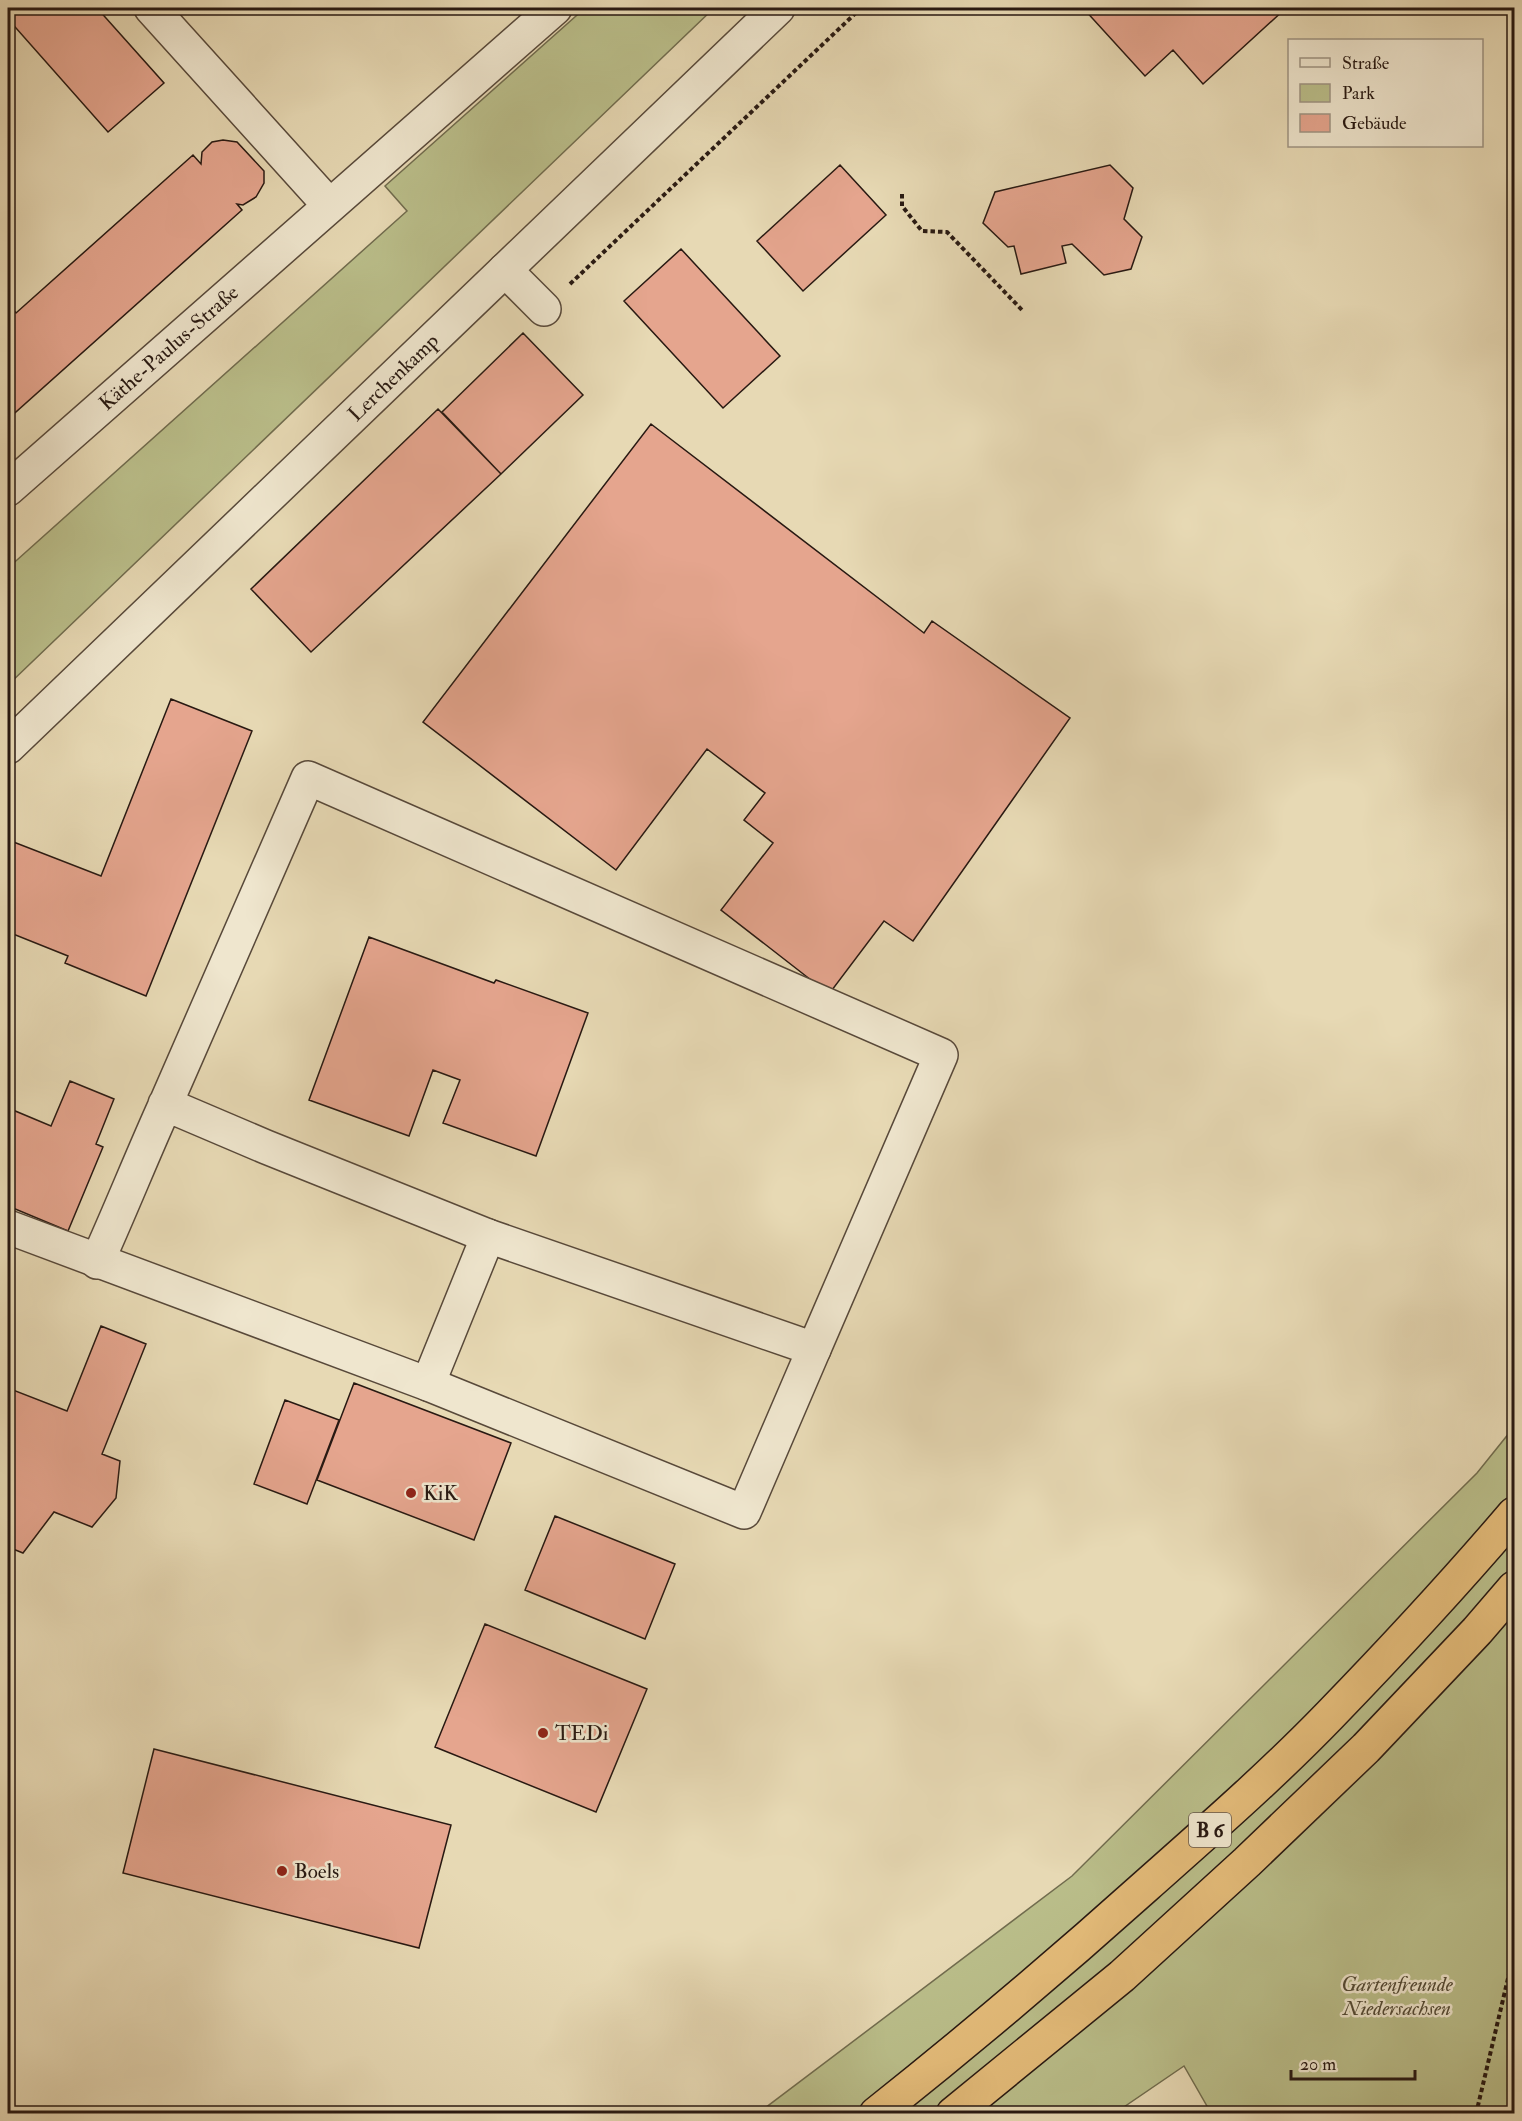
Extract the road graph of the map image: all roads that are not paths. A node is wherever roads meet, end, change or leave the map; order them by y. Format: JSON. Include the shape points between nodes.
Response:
{"nodes":[{"id":1,"x":151,"y":8,"type":"edge"},
{"id":2,"x":555,"y":8,"type":"edge"},
{"id":3,"x":778,"y":8,"type":"edge"},
{"id":4,"x":329,"y":205,"type":"junction"},
{"id":5,"x":505,"y":270,"type":"junction"},
{"id":6,"x":544,"y":309,"type":"road end"},
{"id":7,"x":8,"y":489,"type":"edge"},
{"id":8,"x":8,"y":747,"type":"edge"},
{"id":9,"x":165,"y":1104,"type":"junction"},
{"id":10,"x":8,"y":1227,"type":"edge"},
{"id":11,"x":489,"y":1236,"type":"junction"},
{"id":12,"x":97,"y":1262,"type":"junction"},
{"id":13,"x":814,"y":1349,"type":"junction"},
{"id":14,"x":428,"y":1384,"type":"junction"},
{"id":15,"x":1515,"y":1514,"type":"edge"},
{"id":16,"x":1515,"y":1588,"type":"edge"},
{"id":17,"x":876,"y":2114,"type":"edge"},
{"id":18,"x":953,"y":2114,"type":"edge"}],
"edges":[{"from":1,"to":4,"type":"street"},
{"from":2,"to":4,"type":"street","name":"Käthe-Paulus-Straße"},
{"from":3,"to":5,"type":"street","name":"Lerchenkamp"},
{"from":4,"to":7,"type":"street","name":"Käthe-Paulus-Straße"},
{"from":5,"to":6,"type":"street"},
{"from":5,"to":8,"type":"street","name":"Lerchenkamp"},
{"from":9,"to":11,"type":"street"},
{"from":9,"to":12,"type":"street"},
{"from":9,"to":13,"type":"street","via":[[308,778],[941,1055]]},
{"from":10,"to":12,"type":"street"},
{"from":11,"to":13,"type":"street"},
{"from":11,"to":14,"type":"street"},
{"from":12,"to":14,"type":"street"},
{"from":13,"to":14,"type":"street","via":[[744,1512]]},
{"from":15,"to":17,"type":"highway","number":"B 6","via":[[1329,1716],[1217,1823],[1061,1961]]},
{"from":16,"to":18,"type":"highway","number":"B 6","via":[[1366,1748],[1247,1862],[1122,1976]]}]}
